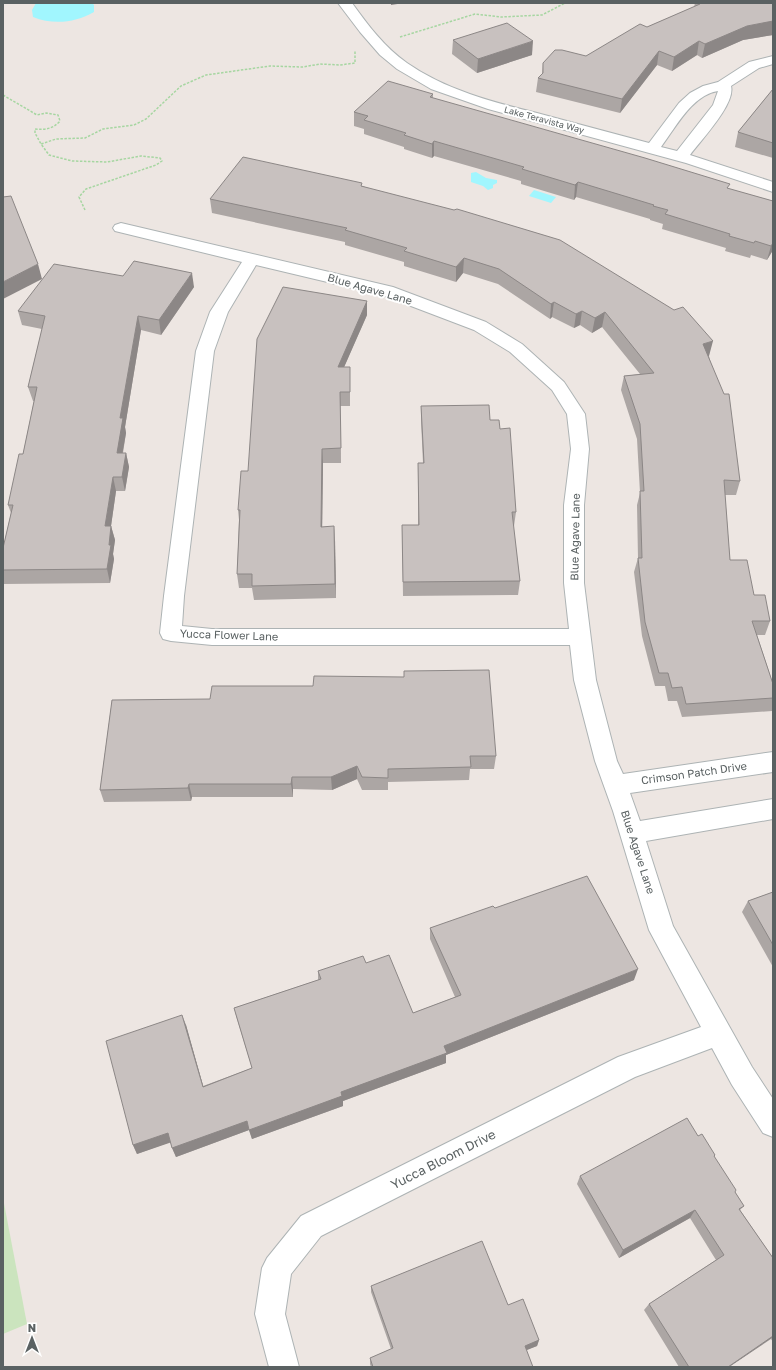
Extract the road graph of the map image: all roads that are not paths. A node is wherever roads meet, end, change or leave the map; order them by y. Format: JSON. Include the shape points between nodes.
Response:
{"nodes":[{"id":1,"x":345,"y":3,"type":"edge"},
{"id":2,"x":773,"y":60,"type":"edge"},
{"id":3,"x":723,"y":85,"type":"junction"},
{"id":4,"x":652,"y":149,"type":"junction"},
{"id":5,"x":680,"y":157,"type":"junction"},
{"id":6,"x":773,"y":187,"type":"edge"},
{"id":7,"x":121,"y":228,"type":"dead end"},
{"id":8,"x":252,"y":259,"type":"junction"},
{"id":9,"x":580,"y":637,"type":"junction"},
{"id":10,"x":773,"y":762,"type":"edge"},
{"id":11,"x":615,"y":785,"type":"junction"},
{"id":12,"x":773,"y":809,"type":"edge"},
{"id":13,"x":632,"y":833,"type":"junction"},
{"id":14,"x":719,"y":1033,"type":"junction"},
{"id":15,"x":773,"y":1123,"type":"edge"},
{"id":16,"x":284,"y":1367,"type":"edge"}],
"edges":[{"from":1,"to":4,"type":"street","name":"Lake Teravista Way","via":[[376,45],[402,66],[439,87],[479,102]]},
{"from":2,"to":3,"type":"street","via":[[754,65]]},
{"from":3,"to":4,"type":"street","via":[[695,96],[684,106]]},
{"from":3,"to":5,"type":"street","via":[[725,91],[720,106]]},
{"from":4,"to":5,"type":"street","name":"Lake Teravista Way"},
{"from":5,"to":6,"type":"street","name":"Lake Teravista Way"},
{"from":7,"to":8,"type":"street","name":"Blue Agave Lane"},
{"from":8,"to":9,"type":"street","name":"Blue Agave Lane","via":[[386,291],[480,326],[516,348],[558,386],[576,414],[580,449],[574,505],[574,583]]},
{"from":8,"to":9,"type":"street","name":"Yucca Flower Lane","via":[[219,312],[205,351],[171,633],[212,637]]},
{"from":9,"to":11,"type":"street","name":"Blue Agave Lane","via":[[585,680],[606,762]]},
{"from":10,"to":11,"type":"street","name":"Crimson Patch Drive"},
{"from":11,"to":13,"type":"street","name":"Blue Agave Lane"},
{"from":12,"to":13,"type":"street"},
{"from":13,"to":14,"type":"street","name":"Blue Agave Lane","via":[[662,930]]},
{"from":14,"to":15,"type":"street","name":"Blue Agave Lane","via":[[742,1076]]},
{"from":14,"to":16,"type":"street","name":"Yucca Bloom Drive","via":[[628,1066],[311,1226],[277,1268],[270,1314]]}]}
